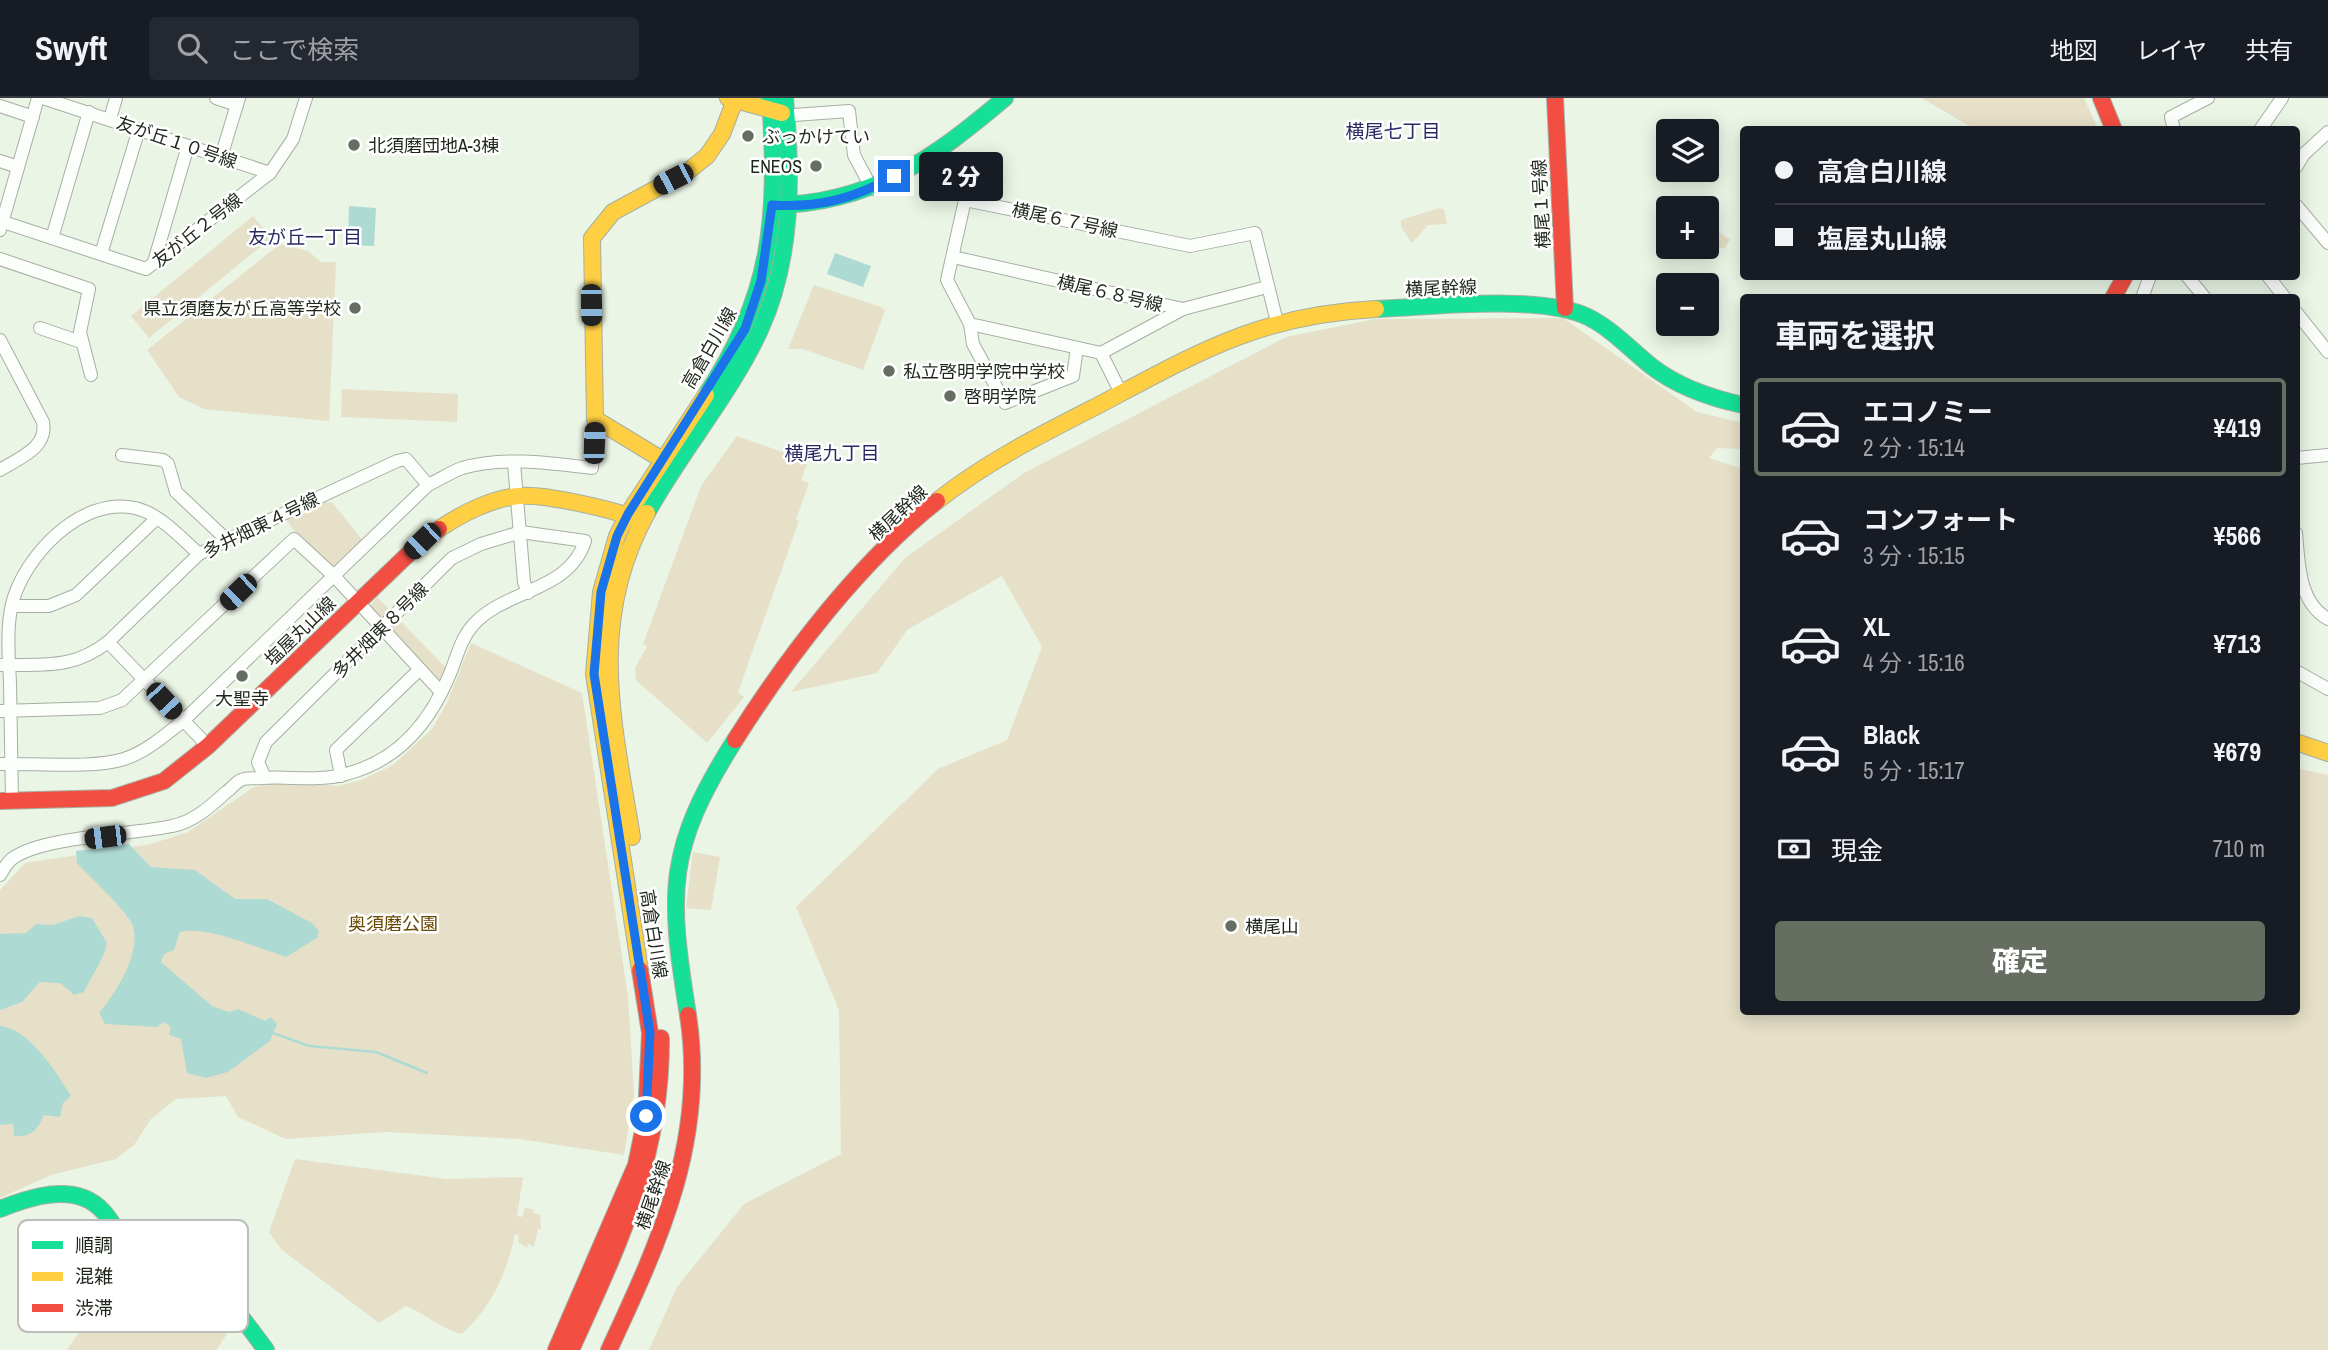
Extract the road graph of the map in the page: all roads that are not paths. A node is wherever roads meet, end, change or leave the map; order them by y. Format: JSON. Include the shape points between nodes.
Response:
{"nodes":[{"id":1,"x":41,"y":98,"type":"edge"},
{"id":2,"x":116,"y":98,"type":"edge"},
{"id":3,"x":216,"y":98,"type":"edge"},
{"id":4,"x":306,"y":98,"type":"edge"},
{"id":5,"x":1005,"y":98,"type":"edge"},
{"id":6,"x":1555,"y":98,"type":"edge"},
{"id":7,"x":2208,"y":98,"type":"edge"},
{"id":8,"x":2282,"y":98,"type":"edge"},
{"id":9,"x":732,"y":99,"type":"edge"},
{"id":10,"x":2103,"y":99,"type":"edge"},
{"id":11,"x":62,"y":100,"type":"edge"},
{"id":12,"x":238,"y":101,"type":"edge"},
{"id":13,"x":849,"y":104,"type":"edge"},
{"id":14,"x":778,"y":105,"type":"edge"},
{"id":15,"x":0,"y":106,"type":"edge"},
{"id":16,"x":89,"y":112,"type":"junction"},
{"id":17,"x":33,"y":117,"type":"junction"},
{"id":18,"x":110,"y":119,"type":"junction"},
{"id":19,"x":2113,"y":126,"type":"edge"},
{"id":20,"x":2173,"y":126,"type":"edge"},
{"id":21,"x":2263,"y":126,"type":"edge"},
{"id":22,"x":139,"y":129,"type":"junction"},
{"id":23,"x":2328,"y":132,"type":"edge"},
{"id":24,"x":188,"y":146,"type":"junction"},
{"id":25,"x":221,"y":157,"type":"junction"},
{"id":26,"x":2300,"y":160,"type":"edge"},
{"id":27,"x":0,"y":161,"type":"edge"},
{"id":28,"x":18,"y":167,"type":"junction"},
{"id":29,"x":270,"y":173,"type":"junction"},
{"id":30,"x":872,"y":189,"type":"junction"},
{"id":31,"x":779,"y":205,"type":"junction"},
{"id":32,"x":2300,"y":210,"type":"edge"},
{"id":33,"x":1,"y":224,"type":"edge"},
{"id":34,"x":52,"y":238,"type":"junction"},
{"id":35,"x":2328,"y":243,"type":"edge"},
{"id":36,"x":101,"y":254,"type":"junction"},
{"id":37,"x":953,"y":257,"type":"junction"},
{"id":38,"x":0,"y":259,"type":"edge"},
{"id":39,"x":154,"y":262,"type":"junction"},
{"id":40,"x":2190,"y":280,"type":"edge"},
{"id":41,"x":1267,"y":287,"type":"junction"},
{"id":42,"x":2202,"y":294,"type":"edge"},
{"id":43,"x":1183,"y":309,"type":"junction"},
{"id":44,"x":1565,"y":309,"type":"junction"},
{"id":45,"x":2300,"y":317,"type":"edge"},
{"id":46,"x":1277,"y":322,"type":"junction"},
{"id":47,"x":970,"y":324,"type":"junction"},
{"id":48,"x":40,"y":328,"type":"dead end"},
{"id":49,"x":0,"y":341,"type":"edge"},
{"id":50,"x":81,"y":342,"type":"junction"},
{"id":51,"x":1076,"y":348,"type":"junction"},
{"id":52,"x":2328,"y":352,"type":"edge"},
{"id":53,"x":1101,"y":353,"type":"junction"},
{"id":54,"x":91,"y":375,"type":"dead end"},
{"id":55,"x":1121,"y":393,"type":"junction"},
{"id":56,"x":1740,"y":404,"type":"edge"},
{"id":57,"x":595,"y":419,"type":"junction"},
{"id":58,"x":122,"y":455,"type":"dead end"},
{"id":59,"x":2328,"y":455,"type":"edge"},
{"id":60,"x":2300,"y":458,"type":"edge"},
{"id":61,"x":668,"y":462,"type":"junction"},
{"id":62,"x":514,"y":463,"type":"junction"},
{"id":63,"x":0,"y":470,"type":"edge"},
{"id":64,"x":428,"y":485,"type":"junction"},
{"id":65,"x":519,"y":496,"type":"junction"},
{"id":66,"x":634,"y":517,"type":"junction"},
{"id":67,"x":156,"y":519,"type":"junction"},
{"id":68,"x":521,"y":532,"type":"junction"},
{"id":69,"x":227,"y":540,"type":"junction"},
{"id":70,"x":199,"y":554,"type":"junction"},
{"id":71,"x":2300,"y":566,"type":"edge"},
{"id":72,"x":335,"y":577,"type":"junction"},
{"id":73,"x":528,"y":593,"type":"junction"},
{"id":74,"x":357,"y":603,"type":"junction"},
{"id":75,"x":12,"y":606,"type":"junction"},
{"id":76,"x":2328,"y":619,"type":"edge"},
{"id":77,"x":381,"y":629,"type":"junction"},
{"id":78,"x":108,"y":642,"type":"junction"},
{"id":79,"x":5,"y":665,"type":"edge"},
{"id":80,"x":419,"y":670,"type":"junction"},
{"id":81,"x":2300,"y":673,"type":"edge"},
{"id":82,"x":145,"y":680,"type":"junction"},
{"id":83,"x":2328,"y":689,"type":"edge"},
{"id":84,"x":441,"y":692,"type":"junction"},
{"id":85,"x":5,"y":711,"type":"edge"},
{"id":86,"x":183,"y":721,"type":"junction"},
{"id":87,"x":2300,"y":743,"type":"edge"},
{"id":88,"x":208,"y":746,"type":"junction"},
{"id":89,"x":2328,"y":753,"type":"edge"},
{"id":90,"x":6,"y":764,"type":"edge"},
{"id":91,"x":341,"y":776,"type":"junction"},
{"id":92,"x":265,"y":778,"type":"junction"},
{"id":93,"x":6,"y":801,"type":"edge"},
{"id":94,"x":0,"y":875,"type":"edge"},
{"id":95,"x":0,"y":1209,"type":"edge"},
{"id":96,"x":110,"y":1220,"type":"edge"},
{"id":97,"x":248,"y":1329,"type":"edge"},
{"id":98,"x":266,"y":1350,"type":"edge"},
{"id":99,"x":556,"y":1350,"type":"edge"},
{"id":100,"x":571,"y":1350,"type":"edge"},
{"id":101,"x":609,"y":1350,"type":"edge"}],
"edges":[{"from":1,"to":11,"type":"street","name":"友が丘１０号線"},
{"from":1,"to":17,"type":"street"},
{"from":2,"to":18,"type":"street"},
{"from":3,"to":12,"type":"street"},
{"from":4,"to":29,"type":"street","name":"友が丘２号線","via":[[293,139]]},
{"from":5,"to":30,"type":"street","via":[[955,140]]},
{"from":6,"to":44,"type":"street","name":"横尾１号線"},
{"from":7,"to":20,"type":"street","via":[[2171,117]]},
{"from":8,"to":21,"type":"street"},
{"from":9,"to":14,"type":"street"},
{"from":9,"to":57,"type":"street","via":[[718,140],[701,162],[615,209],[597,226],[590,253]]},
{"from":10,"to":19,"type":"street"},
{"from":11,"to":16,"type":"street","name":"友が丘１０号線"},
{"from":12,"to":25,"type":"street"},
{"from":13,"to":14,"type":"street","via":[[794,115]]},
{"from":13,"to":30,"type":"street","via":[[853,155]]},
{"from":14,"to":31,"type":"street"},
{"from":15,"to":17,"type":"street"},
{"from":16,"to":18,"type":"street","name":"友が丘１０号線"},
{"from":16,"to":34,"type":"street"},
{"from":17,"to":28,"type":"street"},
{"from":18,"to":22,"type":"street","name":"友が丘１０号線"},
{"from":22,"to":24,"type":"street","name":"友が丘１０号線"},
{"from":22,"to":36,"type":"street"},
{"from":23,"to":26,"type":"street"},
{"from":24,"to":25,"type":"street","name":"友が丘１０号線"},
{"from":24,"to":39,"type":"street"},
{"from":25,"to":29,"type":"street","name":"友が丘１０号線"},
{"from":27,"to":28,"type":"street"},
{"from":28,"to":33,"type":"street"},
{"from":29,"to":39,"type":"street","name":"友が丘２号線"},
{"from":30,"to":31,"type":"street","via":[[826,204]]},
{"from":31,"to":61,"type":"street","name":"高倉白川線","via":[[745,329]]},
{"from":32,"to":35,"type":"street"},
{"from":33,"to":34,"type":"street","name":"友が丘２号線"},
{"from":34,"to":36,"type":"street","name":"友が丘２号線"},
{"from":36,"to":39,"type":"street","name":"友が丘２号線","via":[[146,269]]},
{"from":37,"to":41,"type":"street","name":"横尾６７号線","via":[[965,200],[1190,246],[1255,233]]},
{"from":37,"to":43,"type":"street","name":"横尾６８号線"},
{"from":37,"to":47,"type":"street","name":"横尾６７号線","via":[[947,280]]},
{"from":38,"to":50,"type":"street","via":[[89,289]]},
{"from":40,"to":42,"type":"street"},
{"from":41,"to":43,"type":"street","name":"横尾６８号線"},
{"from":41,"to":46,"type":"street","name":"横尾６７号線"},
{"from":43,"to":53,"type":"street"},
{"from":44,"to":46,"type":"street","name":"横尾幹線","via":[[1520,305],[1352,310]]},
{"from":44,"to":56,"type":"street","name":"横尾幹線","via":[[1601,323],[1674,382]]},
{"from":45,"to":52,"type":"street"},
{"from":46,"to":55,"type":"street","name":"横尾幹線","via":[[1221,342]]},
{"from":47,"to":51,"type":"street"},
{"from":47,"to":51,"type":"street","name":"横尾６７号線","via":[[973,344],[1005,403],[1073,376]]},
{"from":48,"to":50,"type":"street"},
{"from":49,"to":63,"type":"street","via":[[45,432],[39,445]]},
{"from":50,"to":54,"type":"street"},
{"from":51,"to":53,"type":"street"},
{"from":53,"to":55,"type":"street"},
{"from":55,"to":101,"type":"street","name":"横尾幹線","via":[[1006,454],[924,512],[851,584],[786,668],[707,789],[684,838],[673,894],[695,1068],[688,1147],[665,1224]]},
{"from":57,"to":61,"type":"street"},
{"from":57,"to":62,"type":"street","via":[[593,468],[540,461]]},
{"from":58,"to":69,"type":"street","via":[[168,464],[176,492]]},
{"from":59,"to":60,"type":"street"},
{"from":61,"to":66,"type":"street"},
{"from":62,"to":64,"type":"street","via":[[461,468]]},
{"from":62,"to":65,"type":"street"},
{"from":64,"to":69,"type":"street","name":"多井畑東４号線","via":[[406,459],[397,461]]},
{"from":64,"to":72,"type":"street"},
{"from":65,"to":66,"type":"street","name":"塩屋丸山線"},
{"from":65,"to":68,"type":"street"},
{"from":65,"to":74,"type":"street","name":"塩屋丸山線","via":[[482,505],[442,524]]},
{"from":66,"to":99,"type":"street","name":"高倉白川線","via":[[617,536],[601,592],[594,674],[650,1033],[646,1116],[636,1165]]},
{"from":66,"to":100,"type":"street","name":"高倉白川線","via":[[614,595],[607,675],[661,1031],[663,1072],[657,1130],[638,1200]]},
{"from":67,"to":70,"type":"street"},
{"from":67,"to":75,"type":"street","via":[[76,594],[49,606]]},
{"from":67,"to":75,"type":"street","via":[[137,508],[97,508],[32,562]]},
{"from":68,"to":73,"type":"street"},
{"from":68,"to":73,"type":"street","name":"多井畑東８号線","via":[[585,541],[566,571]]},
{"from":68,"to":77,"type":"street","name":"多井畑東８号線","via":[[452,558]]},
{"from":69,"to":70,"type":"street","name":"多井畑東４号線"},
{"from":70,"to":78,"type":"street","name":"多井畑東４号線"},
{"from":71,"to":76,"type":"street","via":[[2310,603]]},
{"from":72,"to":74,"type":"street"},
{"from":72,"to":82,"type":"street","via":[[293,539]]},
{"from":72,"to":86,"type":"street"},
{"from":73,"to":84,"type":"street","via":[[474,624]]},
{"from":74,"to":77,"type":"street"},
{"from":74,"to":88,"type":"street","name":"塩屋丸山線"},
{"from":75,"to":79,"type":"street"},
{"from":77,"to":80,"type":"street"},
{"from":77,"to":92,"type":"street","name":"多井畑東８号線","via":[[266,742],[258,762]]},
{"from":78,"to":79,"type":"street","name":"多井畑東４号線","via":[[92,655],[65,664]]},
{"from":78,"to":82,"type":"street"},
{"from":79,"to":85,"type":"street"},
{"from":80,"to":84,"type":"street"},
{"from":80,"to":91,"type":"street","via":[[336,750]]},
{"from":81,"to":83,"type":"street"},
{"from":82,"to":85,"type":"street","via":[[122,700],[100,708]]},
{"from":82,"to":86,"type":"street"},
{"from":84,"to":91,"type":"street","via":[[407,742],[379,762]]},
{"from":85,"to":90,"type":"street"},
{"from":86,"to":88,"type":"street"},
{"from":86,"to":90,"type":"street","via":[[145,750],[123,759]]},
{"from":87,"to":89,"type":"street"},
{"from":88,"to":93,"type":"street","name":"塩屋丸山線","via":[[164,781],[134,793],[102,799]]},
{"from":90,"to":93,"type":"street"},
{"from":91,"to":92,"type":"street"},
{"from":92,"to":94,"type":"street","via":[[241,780],[185,824],[45,844],[10,859]]},
{"from":95,"to":96,"type":"street","via":[[16,1202],[72,1195],[86,1198]]},
{"from":97,"to":98,"type":"street"}]}
